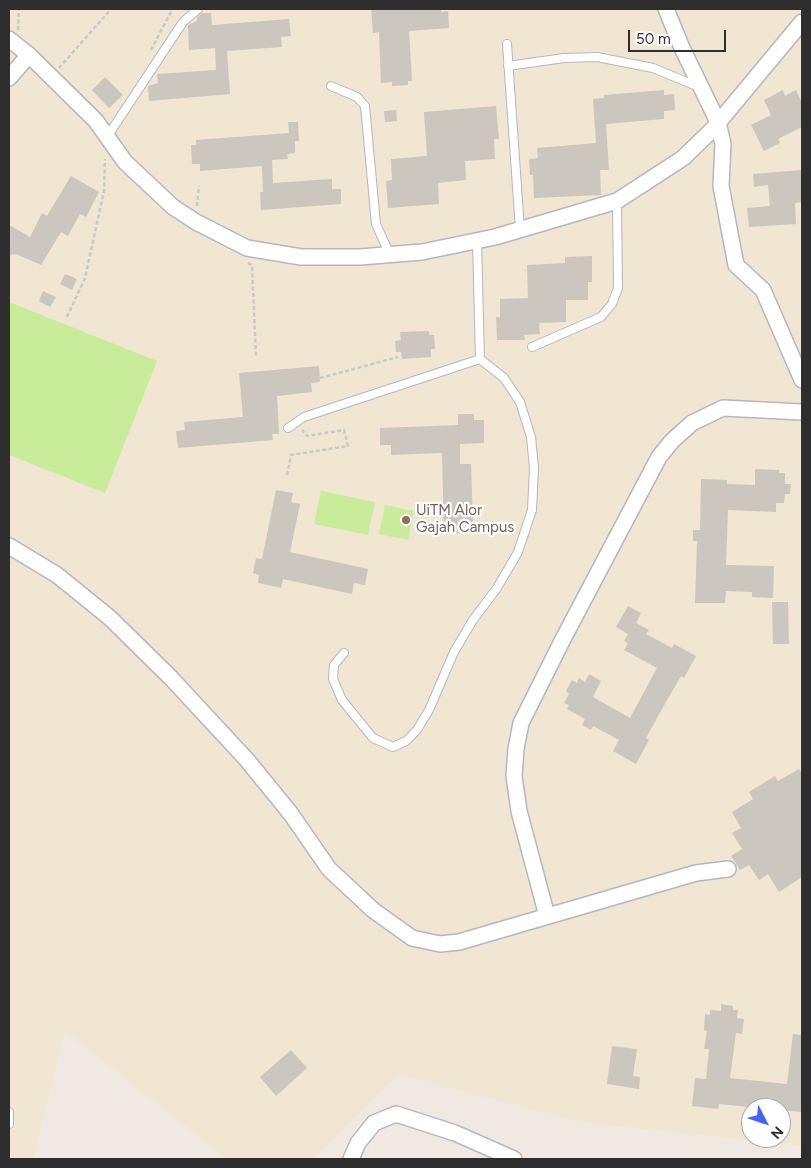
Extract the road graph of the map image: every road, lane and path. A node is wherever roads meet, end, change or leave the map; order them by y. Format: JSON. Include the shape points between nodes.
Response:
{"nodes":[{"id":1,"x":111,"y":9,"type":"edge"},
{"id":2,"x":170,"y":9,"type":"edge"},
{"id":3,"x":198,"y":9,"type":"edge"},
{"id":4,"x":666,"y":9,"type":"edge"},
{"id":5,"x":802,"y":22,"type":"edge"},
{"id":6,"x":9,"y":39,"type":"edge"},
{"id":7,"x":507,"y":44,"type":"dead end"},
{"id":8,"x":149,"y":54,"type":"dead end"},
{"id":9,"x":28,"y":55,"type":"junction"},
{"id":10,"x":508,"y":66,"type":"junction"},
{"id":11,"x":9,"y":78,"type":"edge"},
{"id":12,"x":50,"y":78,"type":"junction"},
{"id":13,"x":330,"y":86,"type":"dead end"},
{"id":14,"x":701,"y":88,"type":"junction"},
{"id":15,"x":718,"y":122,"type":"junction"},
{"id":16,"x":107,"y":137,"type":"junction"},
{"id":17,"x":617,"y":201,"type":"junction"},
{"id":18,"x":520,"y":230,"type":"junction"},
{"id":19,"x":477,"y":241,"type":"junction"},
{"id":20,"x":390,"y":255,"type":"junction"},
{"id":21,"x":252,"y":265,"type":"dead end"},
{"id":22,"x":67,"y":317,"type":"dead end"},
{"id":23,"x":532,"y":348,"type":"dead end"},
{"id":24,"x":256,"y":357,"type":"dead end"},
{"id":25,"x":398,"y":357,"type":"dead end"},
{"id":26,"x":480,"y":359,"type":"junction"},
{"id":27,"x":320,"y":378,"type":"dead end"},
{"id":28,"x":802,"y":380,"type":"edge"},
{"id":29,"x":802,"y":412,"type":"edge"},
{"id":30,"x":296,"y":421,"type":"junction"},
{"id":31,"x":288,"y":428,"type":"dead end"},
{"id":32,"x":287,"y":475,"type":"dead end"},
{"id":33,"x":9,"y":546,"type":"edge"},
{"id":34,"x":344,"y":652,"type":"dead end"},
{"id":35,"x":728,"y":869,"type":"dead end"},
{"id":36,"x":547,"y":916,"type":"junction"},
{"id":37,"x":9,"y":1112,"type":"edge"},
{"id":38,"x":9,"y":1124,"type":"edge"},
{"id":39,"x":350,"y":1159,"type":"edge"},
{"id":40,"x":514,"y":1159,"type":"edge"}],
"edges":[{"from":1,"to":12,"type":"path"},
{"from":2,"to":8,"type":"path"},
{"from":3,"to":16,"type":"lane","via":[[183,22]]},
{"from":4,"to":14,"type":"street"},
{"from":5,"to":15,"type":"street"},
{"from":6,"to":9,"type":"street"},
{"from":7,"to":10,"type":"lane"},
{"from":9,"to":11,"type":"street"},
{"from":9,"to":12,"type":"street"},
{"from":10,"to":14,"type":"lane","via":[[597,57],[653,68]]},
{"from":10,"to":18,"type":"lane"},
{"from":12,"to":16,"type":"street","via":[[96,121]]},
{"from":13,"to":20,"type":"lane","via":[[357,97],[365,106],[376,224]]},
{"from":14,"to":15,"type":"street"},
{"from":15,"to":17,"type":"street","via":[[682,158]]},
{"from":15,"to":28,"type":"street","via":[[723,144],[721,186],[736,265],[763,290]]},
{"from":16,"to":20,"type":"street","via":[[125,162],[174,207],[247,248],[301,258]]},
{"from":16,"to":22,"type":"path","via":[[104,191],[85,278]]},
{"from":17,"to":18,"type":"street"},
{"from":17,"to":23,"type":"lane","via":[[618,288],[612,304],[601,317]]},
{"from":18,"to":19,"type":"street"},
{"from":19,"to":20,"type":"street"},
{"from":19,"to":26,"type":"lane"},
{"from":21,"to":24,"type":"path"},
{"from":25,"to":27,"type":"path"},
{"from":26,"to":30,"type":"lane"},
{"from":26,"to":34,"type":"lane","via":[[504,378],[520,402],[531,437],[534,468],[532,510],[518,552],[454,652],[421,724],[406,741],[393,747],[373,738],[342,700],[333,679],[334,665]]},
{"from":29,"to":36,"type":"street","via":[[723,408],[692,424],[672,441],[659,457],[562,641],[522,723],[514,776],[519,811]]},
{"from":30,"to":31,"type":"lane"},
{"from":30,"to":32,"type":"path","via":[[307,436],[344,430],[348,446],[291,455]]},
{"from":33,"to":36,"type":"street","via":[[57,575],[117,624],[247,760],[291,814],[329,870],[373,910],[412,938],[440,944],[459,942]]},
{"from":35,"to":36,"type":"street","via":[[696,873]]},
{"from":37,"to":38,"type":"lane"},
{"from":39,"to":40,"type":"street","via":[[374,1123],[396,1114],[440,1128]]}]}
